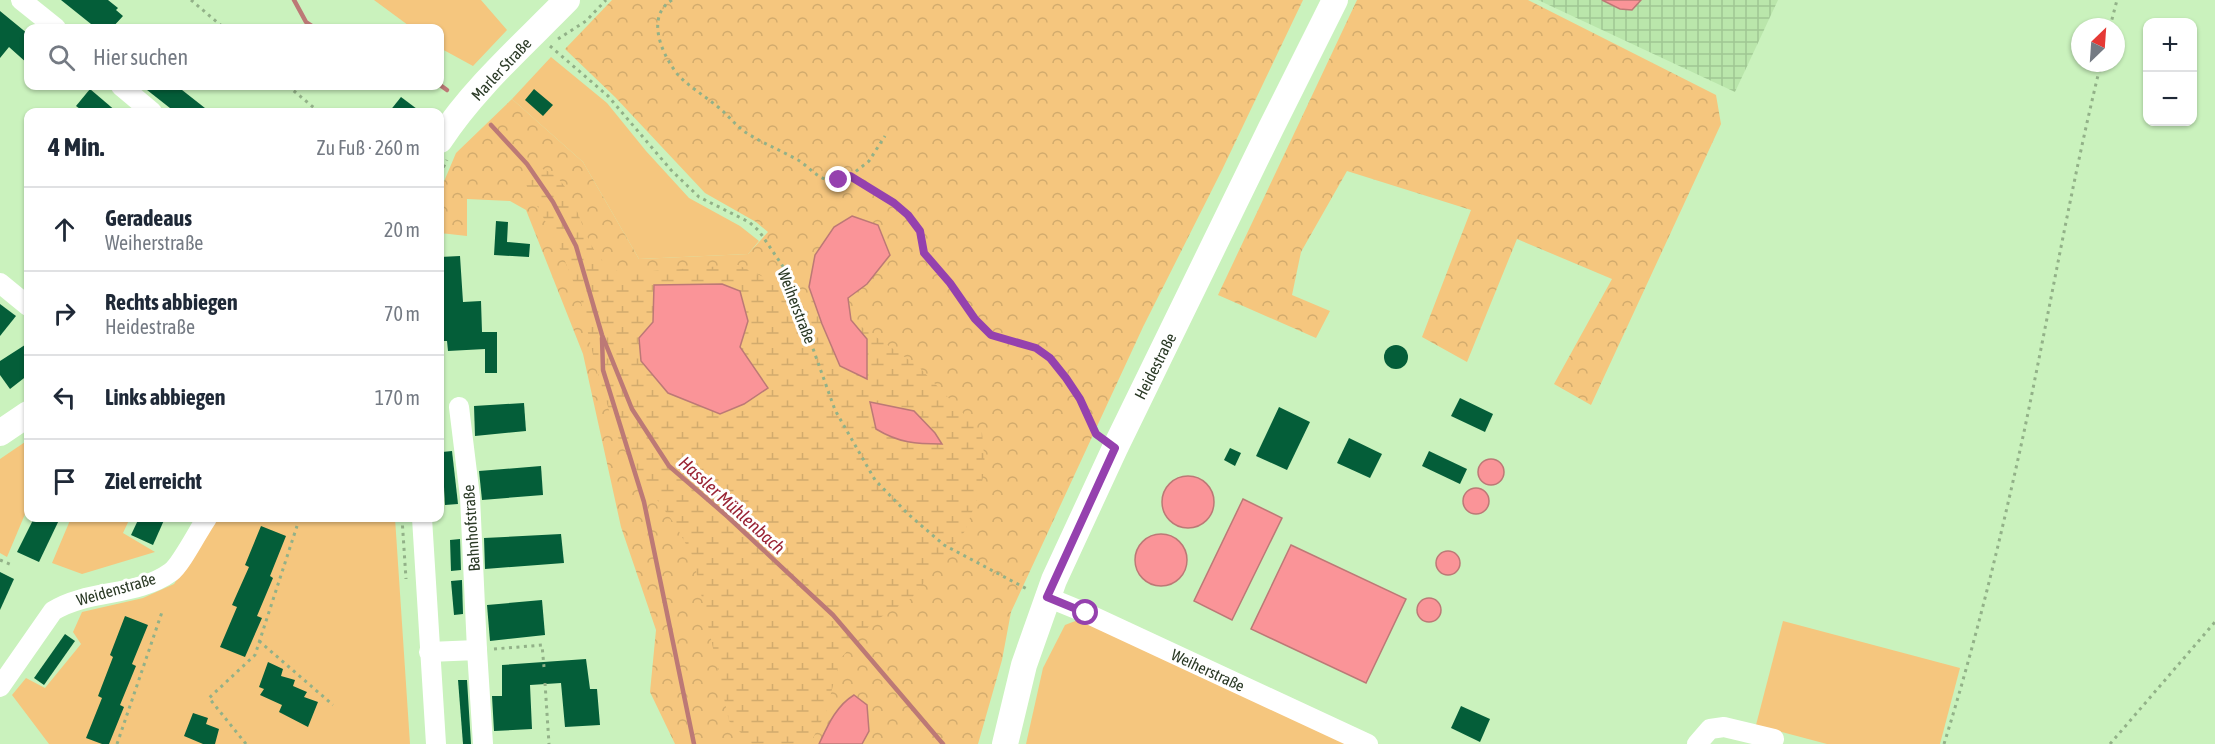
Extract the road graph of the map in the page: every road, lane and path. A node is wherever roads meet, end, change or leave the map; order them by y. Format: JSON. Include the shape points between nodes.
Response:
{"nodes":[{"id":1,"x":21,"y":0,"type":"edge"},
{"id":2,"x":191,"y":0,"type":"edge"},
{"id":3,"x":567,"y":0,"type":"edge"},
{"id":4,"x":672,"y":0,"type":"edge"},
{"id":5,"x":1335,"y":0,"type":"edge"},
{"id":6,"x":2117,"y":0,"type":"edge"},
{"id":7,"x":2112,"y":18,"type":"edge"},
{"id":8,"x":51,"y":24,"type":"edge"},
{"id":9,"x":219,"y":24,"type":"edge"},
{"id":10,"x":536,"y":32,"type":"junction"},
{"id":11,"x":2099,"y":72,"type":"edge"},
{"id":12,"x":126,"y":90,"type":"edge"},
{"id":13,"x":293,"y":90,"type":"edge"},
{"id":14,"x":147,"y":108,"type":"edge"},
{"id":15,"x":315,"y":108,"type":"edge"},
{"id":16,"x":444,"y":134,"type":"edge"},
{"id":17,"x":885,"y":136,"type":"dead end"},
{"id":18,"x":850,"y":176,"type":"junction"},
{"id":19,"x":0,"y":283,"type":"edge"},
{"id":20,"x":24,"y":303,"type":"edge"},
{"id":21,"x":459,"y":407,"type":"dead end"},
{"id":22,"x":24,"y":417,"type":"edge"},
{"id":23,"x":0,"y":433,"type":"edge"},
{"id":24,"x":1115,"y":448,"type":"junction"},
{"id":25,"x":204,"y":522,"type":"edge"},
{"id":26,"x":422,"y":522,"type":"edge"},
{"id":27,"x":297,"y":526,"type":"dead end"},
{"id":28,"x":0,"y":560,"type":"edge"},
{"id":29,"x":12,"y":565,"type":"dead end"},
{"id":30,"x":1040,"y":594,"type":"junction"},
{"id":31,"x":162,"y":612,"type":"dead end"},
{"id":32,"x":2215,"y":622,"type":"edge"},
{"id":33,"x":259,"y":641,"type":"junction"},
{"id":34,"x":477,"y":650,"type":"junction"},
{"id":35,"x":429,"y":652,"type":"junction"},
{"id":36,"x":544,"y":667,"type":"dead end"},
{"id":37,"x":545,"y":683,"type":"dead end"},
{"id":38,"x":0,"y":687,"type":"edge"},
{"id":39,"x":333,"y":705,"type":"dead end"},
{"id":40,"x":1773,"y":739,"type":"dead end"},
{"id":41,"x":117,"y":744,"type":"edge"},
{"id":42,"x":246,"y":744,"type":"edge"},
{"id":43,"x":436,"y":744,"type":"edge"},
{"id":44,"x":483,"y":744,"type":"edge"},
{"id":45,"x":549,"y":744,"type":"edge"},
{"id":46,"x":1005,"y":744,"type":"edge"},
{"id":47,"x":1368,"y":744,"type":"edge"},
{"id":48,"x":1697,"y":744,"type":"edge"},
{"id":49,"x":1944,"y":744,"type":"edge"},
{"id":50,"x":2110,"y":744,"type":"edge"}],
"edges":[{"from":1,"to":8,"type":"street"},
{"from":2,"to":9,"type":"path"},
{"from":3,"to":10,"type":"main road","name":"Marler Straße"},
{"from":4,"to":18,"type":"path","via":[[664,4],[656,30],[678,75],[742,130],[826,180]]},
{"from":5,"to":24,"type":"main road","name":"Heidestraße"},
{"from":6,"to":7,"type":"path"},
{"from":10,"to":16,"type":"main road","name":"Marler Straße"},
{"from":10,"to":30,"type":"path","name":"Weiherstraße","via":[[608,96],[699,197],[759,231],[784,268],[835,410],[875,480],[944,545]]},
{"from":11,"to":49,"type":"path","via":[[2024,431],[1966,671]]},
{"from":12,"to":14,"type":"street"},
{"from":13,"to":15,"type":"path"},
{"from":17,"to":18,"type":"path","via":[[869,161]]},
{"from":18,"to":24,"type":"path","via":[[908,215],[920,231],[924,253],[991,335],[1036,348],[1050,358],[1080,399],[1096,434]]},
{"from":19,"to":20,"type":"street"},
{"from":21,"to":34,"type":"street","name":"Bahnhofstraße","via":[[470,497]]},
{"from":22,"to":23,"type":"main road"},
{"from":24,"to":30,"type":"main road","name":"Heidestraße"},
{"from":25,"to":38,"type":"street","name":"Weidenstraße","via":[[173,571],[146,584],[66,603],[53,611]]},
{"from":26,"to":35,"type":"street"},
{"from":27,"to":33,"type":"path"},
{"from":28,"to":29,"type":"path"},
{"from":30,"to":46,"type":"main road","name":"Heidestraße"},
{"from":30,"to":47,"type":"street","name":"Weiherstraße"},
{"from":31,"to":41,"type":"path"},
{"from":32,"to":50,"type":"path"},
{"from":33,"to":39,"type":"path"},
{"from":33,"to":42,"type":"path","via":[[255,655],[209,698]]},
{"from":34,"to":35,"type":"street"},
{"from":34,"to":36,"type":"path","via":[[542,645]]},
{"from":34,"to":44,"type":"street","name":"Bahnhofstraße"},
{"from":35,"to":43,"type":"street"},
{"from":37,"to":45,"type":"path"},
{"from":40,"to":48,"type":"street","via":[[1724,727],[1710,729]]}]}
